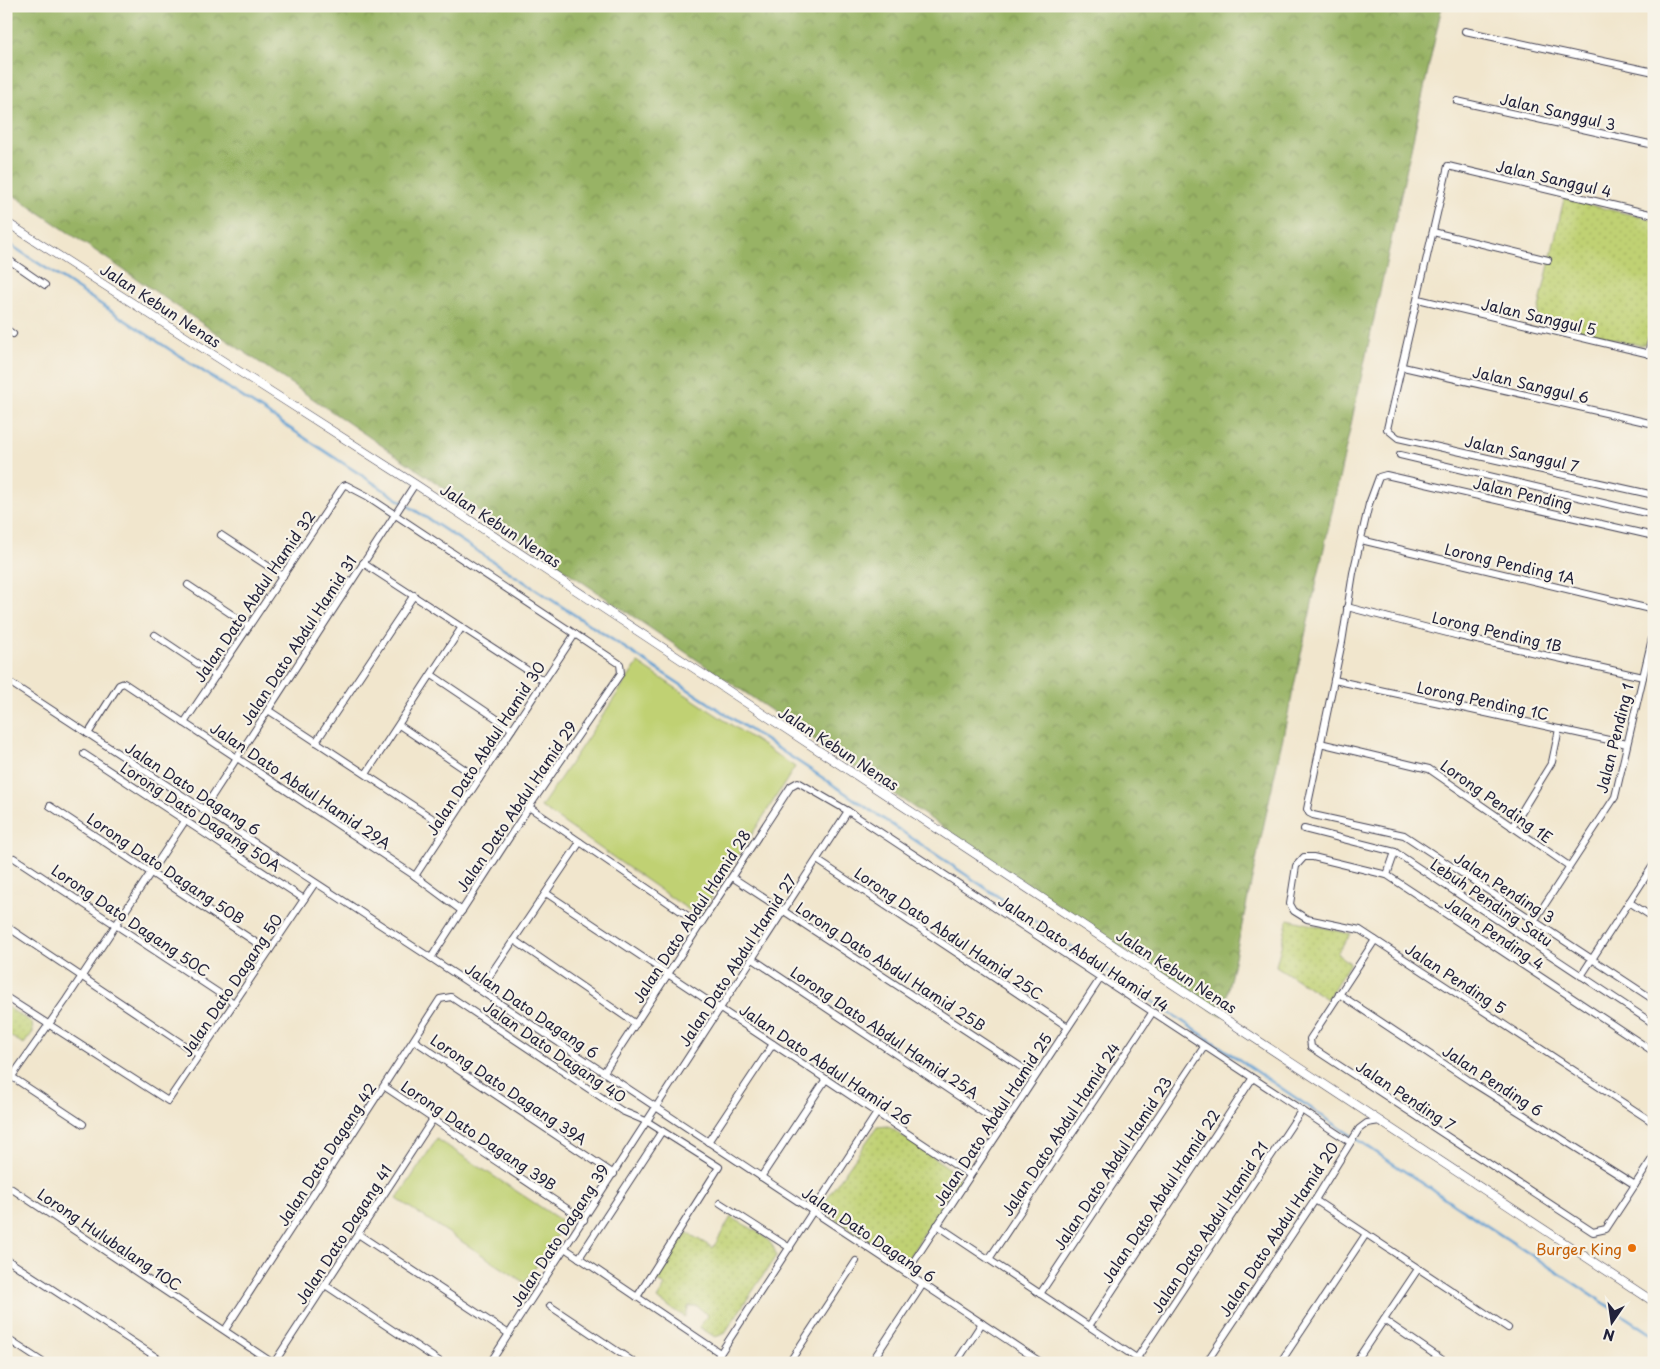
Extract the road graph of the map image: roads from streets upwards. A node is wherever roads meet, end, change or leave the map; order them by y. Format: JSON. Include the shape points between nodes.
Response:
{"nodes":[{"id":1,"x":1465,"y":31,"type":"dead end"},
{"id":2,"x":1654,"y":72,"type":"edge"},
{"id":3,"x":1457,"y":101,"type":"dead end"},
{"id":4,"x":1654,"y":145,"type":"edge"},
{"id":5,"x":1654,"y":215,"type":"edge"},
{"id":6,"x":6,"y":222,"type":"edge"},
{"id":7,"x":1433,"y":232,"type":"junction"},
{"id":8,"x":6,"y":258,"type":"edge"},
{"id":9,"x":1548,"y":260,"type":"dead end"},
{"id":10,"x":45,"y":285,"type":"dead end"},
{"id":11,"x":1418,"y":299,"type":"junction"},
{"id":12,"x":6,"y":329,"type":"edge"},
{"id":13,"x":1654,"y":330,"type":"edge"},
{"id":14,"x":14,"y":334,"type":"dead end"},
{"id":15,"x":1651,"y":355,"type":"edge"},
{"id":16,"x":1403,"y":367,"type":"junction"},
{"id":17,"x":1654,"y":424,"type":"edge"},
{"id":18,"x":1400,"y":455,"type":"dead end"},
{"id":19,"x":415,"y":484,"type":"junction"},
{"id":20,"x":1654,"y":495,"type":"edge"},
{"id":21,"x":394,"y":515,"type":"junction"},
{"id":22,"x":1654,"y":515,"type":"edge"},
{"id":23,"x":221,"y":536,"type":"dead end"},
{"id":24,"x":1654,"y":536,"type":"edge"},
{"id":25,"x":1360,"y":540,"type":"junction"},
{"id":26,"x":363,"y":563,"type":"junction"},
{"id":27,"x":283,"y":576,"type":"junction"},
{"id":28,"x":188,"y":585,"type":"dead end"},
{"id":29,"x":414,"y":595,"type":"junction"},
{"id":30,"x":1347,"y":607,"type":"junction"},
{"id":31,"x":1654,"y":610,"type":"edge"},
{"id":32,"x":249,"y":626,"type":"junction"},
{"id":33,"x":462,"y":627,"type":"junction"},
{"id":34,"x":1654,"y":630,"type":"edge"},
{"id":35,"x":575,"y":634,"type":"junction"},
{"id":36,"x":156,"y":635,"type":"dead end"},
{"id":37,"x":432,"y":675,"type":"junction"},
{"id":38,"x":216,"y":676,"type":"junction"},
{"id":39,"x":1643,"y":677,"type":"junction"},
{"id":40,"x":6,"y":680,"type":"edge"},
{"id":41,"x":1334,"y":680,"type":"junction"},
{"id":42,"x":544,"y":681,"type":"junction"},
{"id":43,"x":268,"y":710,"type":"junction"},
{"id":44,"x":184,"y":723,"type":"junction"},
{"id":45,"x":398,"y":725,"type":"junction"},
{"id":46,"x":512,"y":729,"type":"junction"},
{"id":47,"x":1559,"y":729,"type":"junction"},
{"id":48,"x":88,"y":734,"type":"junction"},
{"id":49,"x":316,"y":742,"type":"junction"},
{"id":50,"x":1320,"y":743,"type":"junction"},
{"id":51,"x":1627,"y":744,"type":"junction"},
{"id":52,"x":84,"y":754,"type":"dead end"},
{"id":53,"x":236,"y":758,"type":"junction"},
{"id":54,"x":366,"y":774,"type":"junction"},
{"id":55,"x":479,"y":779,"type":"junction"},
{"id":56,"x":805,"y":784,"type":"joint"},
{"id":57,"x":50,"y":806,"type":"dead end"},
{"id":58,"x":529,"y":807,"type":"junction"},
{"id":59,"x":203,"y":810,"type":"junction"},
{"id":60,"x":848,"y":811,"type":"junction"},
{"id":61,"x":185,"y":820,"type":"junction"},
{"id":62,"x":1512,"y":827,"type":"junction"},
{"id":63,"x":447,"y":828,"type":"junction"},
{"id":64,"x":1304,"y":829,"type":"dead end"},
{"id":65,"x":580,"y":842,"type":"junction"},
{"id":66,"x":1395,"y":852,"type":"junction"},
{"id":67,"x":1313,"y":857,"type":"joint"},
{"id":68,"x":14,"y":858,"type":"dead end"},
{"id":69,"x":817,"y":860,"type":"junction"},
{"id":70,"x":1654,"y":864,"type":"edge"},
{"id":71,"x":1569,"y":866,"type":"junction"},
{"id":72,"x":150,"y":873,"type":"junction"},
{"id":73,"x":1387,"y":875,"type":"junction"},
{"id":74,"x":415,"y":876,"type":"junction"},
{"id":75,"x":732,"y":877,"type":"junction"},
{"id":76,"x":315,"y":883,"type":"junction"},
{"id":77,"x":546,"y":893,"type":"junction"},
{"id":78,"x":304,"y":899,"type":"junction"},
{"id":79,"x":1629,"y":902,"type":"junction"},
{"id":80,"x":462,"y":911,"type":"junction"},
{"id":81,"x":784,"y":911,"type":"junction"},
{"id":82,"x":1654,"y":918,"type":"edge"},
{"id":83,"x":1534,"y":921,"type":"junction"},
{"id":84,"x":116,"y":925,"type":"junction"},
{"id":85,"x":6,"y":926,"type":"edge"},
{"id":86,"x":701,"y":926,"type":"junction"},
{"id":87,"x":514,"y":940,"type":"junction"},
{"id":88,"x":1375,"y":940,"type":"junction"},
{"id":89,"x":269,"y":951,"type":"junction"},
{"id":90,"x":431,"y":958,"type":"junction"},
{"id":91,"x":753,"y":959,"type":"junction"},
{"id":92,"x":1592,"y":960,"type":"junction"},
{"id":93,"x":669,"y":974,"type":"junction"},
{"id":94,"x":1582,"y":976,"type":"junction"},
{"id":95,"x":81,"y":977,"type":"junction"},
{"id":96,"x":1100,"y":978,"type":"junction"},
{"id":97,"x":480,"y":990,"type":"junction"},
{"id":98,"x":1339,"y":994,"type":"junction"},
{"id":99,"x":6,"y":997,"type":"edge"},
{"id":100,"x":451,"y":997,"type":"joint"},
{"id":101,"x":1654,"y":1000,"type":"edge"},
{"id":102,"x":234,"y":1003,"type":"junction"},
{"id":103,"x":721,"y":1008,"type":"junction"},
{"id":104,"x":1152,"y":1013,"type":"junction"},
{"id":105,"x":636,"y":1024,"type":"junction"},
{"id":106,"x":1654,"y":1024,"type":"edge"},
{"id":107,"x":48,"y":1025,"type":"junction"},
{"id":108,"x":1068,"y":1027,"type":"junction"},
{"id":109,"x":415,"y":1041,"type":"junction"},
{"id":110,"x":773,"y":1044,"type":"junction"},
{"id":111,"x":1204,"y":1047,"type":"junction"},
{"id":112,"x":1654,"y":1052,"type":"edge"},
{"id":113,"x":199,"y":1055,"type":"junction"},
{"id":114,"x":604,"y":1072,"type":"junction"},
{"id":115,"x":1035,"y":1076,"type":"junction"},
{"id":116,"x":12,"y":1077,"type":"junction"},
{"id":117,"x":826,"y":1079,"type":"junction"},
{"id":118,"x":1252,"y":1079,"type":"junction"},
{"id":119,"x":6,"y":1085,"type":"edge"},
{"id":120,"x":385,"y":1087,"type":"junction"},
{"id":121,"x":657,"y":1108,"type":"junction"},
{"id":122,"x":1301,"y":1111,"type":"junction"},
{"id":123,"x":878,"y":1113,"type":"junction"},
{"id":124,"x":433,"y":1119,"type":"junction"},
{"id":125,"x":1380,"y":1121,"type":"junction"},
{"id":126,"x":648,"y":1122,"type":"junction"},
{"id":127,"x":1654,"y":1123,"type":"edge"},
{"id":128,"x":83,"y":1124,"type":"dead end"},
{"id":129,"x":1003,"y":1126,"type":"junction"},
{"id":130,"x":662,"y":1131,"type":"junction"},
{"id":131,"x":708,"y":1142,"type":"junction"},
{"id":132,"x":1350,"y":1142,"type":"junction"},
{"id":133,"x":1654,"y":1156,"type":"edge"},
{"id":134,"x":614,"y":1174,"type":"junction"},
{"id":135,"x":970,"y":1175,"type":"junction"},
{"id":136,"x":761,"y":1177,"type":"junction"},
{"id":137,"x":6,"y":1184,"type":"edge"},
{"id":138,"x":1635,"y":1186,"type":"junction"},
{"id":139,"x":1314,"y":1200,"type":"junction"},
{"id":140,"x":720,"y":1203,"type":"dead end"},
{"id":141,"x":814,"y":1212,"type":"junction"},
{"id":142,"x":584,"y":1220,"type":"junction"},
{"id":143,"x":937,"y":1225,"type":"junction"},
{"id":144,"x":358,"y":1234,"type":"junction"},
{"id":145,"x":1366,"y":1234,"type":"junction"},
{"id":146,"x":790,"y":1248,"type":"junction"},
{"id":147,"x":566,"y":1249,"type":"junction"},
{"id":148,"x":579,"y":1258,"type":"junction"},
{"id":149,"x":6,"y":1259,"type":"edge"},
{"id":150,"x":989,"y":1260,"type":"junction"},
{"id":151,"x":856,"y":1261,"type":"dead end"},
{"id":152,"x":1418,"y":1269,"type":"junction"},
{"id":153,"x":906,"y":1273,"type":"junction"},
{"id":154,"x":923,"y":1284,"type":"junction"},
{"id":155,"x":325,"y":1285,"type":"junction"},
{"id":156,"x":1040,"y":1294,"type":"junction"},
{"id":157,"x":637,"y":1297,"type":"junction"},
{"id":158,"x":1654,"y":1302,"type":"edge"},
{"id":159,"x":550,"y":1306,"type":"dead end"},
{"id":160,"x":1384,"y":1320,"type":"junction"},
{"id":161,"x":982,"y":1323,"type":"junction"},
{"id":162,"x":1089,"y":1326,"type":"junction"},
{"id":163,"x":1508,"y":1328,"type":"dead end"},
{"id":164,"x":225,"y":1330,"type":"junction"},
{"id":165,"x":509,"y":1334,"type":"junction"},
{"id":166,"x":6,"y":1338,"type":"edge"},
{"id":167,"x":720,"y":1353,"type":"junction"},
{"id":168,"x":1137,"y":1358,"type":"junction"},
{"id":169,"x":159,"y":1359,"type":"dead end"},
{"id":170,"x":1031,"y":1360,"type":"edge"},
{"id":171,"x":491,"y":1362,"type":"edge"},
{"id":172,"x":44,"y":1363,"type":"edge"},
{"id":173,"x":274,"y":1363,"type":"edge"},
{"id":174,"x":442,"y":1363,"type":"edge"},
{"id":175,"x":635,"y":1363,"type":"edge"},
{"id":176,"x":714,"y":1363,"type":"edge"},
{"id":177,"x":789,"y":1363,"type":"edge"},
{"id":178,"x":871,"y":1363,"type":"edge"},
{"id":179,"x":956,"y":1363,"type":"edge"},
{"id":180,"x":1042,"y":1363,"type":"edge"},
{"id":181,"x":1144,"y":1363,"type":"edge"},
{"id":182,"x":1206,"y":1363,"type":"edge"},
{"id":183,"x":1280,"y":1363,"type":"edge"},
{"id":184,"x":1355,"y":1363,"type":"edge"},
{"id":185,"x":1447,"y":1363,"type":"edge"}],
"edges":[{"from":1,"to":2,"type":"street"},
{"from":3,"to":4,"type":"street","name":"Jalan Sanggul 3"},
{"from":5,"to":7,"type":"street","name":"Jalan Sanggul 4","via":[[1448,166]]},
{"from":6,"to":19,"type":"street","name":"Jalan Kebun Nenas"},
{"from":7,"to":9,"type":"street"},
{"from":7,"to":11,"type":"street"},
{"from":8,"to":10,"type":"street"},
{"from":11,"to":15,"type":"street","name":"Jalan Sanggul 5"},
{"from":11,"to":16,"type":"street"},
{"from":12,"to":14,"type":"street"},
{"from":13,"to":15,"type":"street"},
{"from":16,"to":17,"type":"street","name":"Jalan Sanggul 6"},
{"from":16,"to":20,"type":"street","name":"Jalan Sanggul 7","via":[[1387,429],[1398,438]]},
{"from":18,"to":22,"type":"street"},
{"from":19,"to":21,"type":"street","name":"Jalan Dato Abdul Hamid 31"},
{"from":19,"to":125,"type":"street","name":"Jalan Kebun Nenas"},
{"from":21,"to":26,"type":"street","name":"Jalan Dato Abdul Hamid 31"},
{"from":21,"to":27,"type":"street","name":"Jalan Dato Abdul Hamid 32","via":[[343,486]]},
{"from":21,"to":35,"type":"street"},
{"from":23,"to":27,"type":"street"},
{"from":24,"to":25,"type":"street","name":"Jalan Pending","via":[[1386,475],[1378,477],[1375,483]]},
{"from":25,"to":30,"type":"street"},
{"from":25,"to":31,"type":"street","name":"Lorong Pending 1A"},
{"from":26,"to":29,"type":"street"},
{"from":26,"to":43,"type":"street","name":"Jalan Dato Abdul Hamid 31"},
{"from":27,"to":32,"type":"street","name":"Jalan Dato Abdul Hamid 32"},
{"from":28,"to":32,"type":"street"},
{"from":29,"to":33,"type":"street"},
{"from":29,"to":49,"type":"street"},
{"from":30,"to":39,"type":"street","name":"Lorong Pending 1B"},
{"from":30,"to":41,"type":"street"},
{"from":32,"to":38,"type":"street","name":"Jalan Dato Abdul Hamid 32"},
{"from":33,"to":37,"type":"street"},
{"from":33,"to":42,"type":"street"},
{"from":34,"to":39,"type":"street","name":"Jalan Pending 1"},
{"from":35,"to":42,"type":"street","name":"Jalan Dato Abdul Hamid 30"},
{"from":35,"to":58,"type":"street","name":"Jalan Dato Abdul Hamid 29","via":[[620,664],[621,673]]},
{"from":36,"to":38,"type":"street"},
{"from":37,"to":45,"type":"street"},
{"from":37,"to":46,"type":"street"},
{"from":38,"to":44,"type":"street","name":"Jalan Dato Abdul Hamid 32"},
{"from":39,"to":51,"type":"street","name":"Jalan Pending 1"},
{"from":40,"to":48,"type":"street","name":"Jalan Dato Dagang 6"},
{"from":41,"to":47,"type":"street","name":"Lorong Pending 1C"},
{"from":41,"to":50,"type":"street"},
{"from":42,"to":46,"type":"street","name":"Jalan Dato Abdul Hamid 30"},
{"from":43,"to":49,"type":"street"},
{"from":43,"to":53,"type":"street","name":"Jalan Dato Abdul Hamid 31"},
{"from":44,"to":48,"type":"street","name":"Jalan Dato Abdul Hamid 29A","via":[[124,683]]},
{"from":44,"to":53,"type":"street","name":"Jalan Dato Abdul Hamid 29A"},
{"from":45,"to":54,"type":"street"},
{"from":45,"to":55,"type":"street"},
{"from":46,"to":55,"type":"street","name":"Jalan Dato Abdul Hamid 30"},
{"from":47,"to":51,"type":"street","name":"Lorong Pending 1C"},
{"from":47,"to":62,"type":"street","via":[[1552,762]]},
{"from":48,"to":59,"type":"street","name":"Jalan Dato Dagang 6"},
{"from":49,"to":54,"type":"street"},
{"from":50,"to":62,"type":"street","name":"Lorong Pending 1E","via":[[1429,769]]},
{"from":50,"to":83,"type":"street","name":"Jalan Pending 3","via":[[1307,809],[1309,813],[1404,835]]},
{"from":51,"to":71,"type":"street","name":"Jalan Pending 1","via":[[1614,797]]},
{"from":52,"to":61,"type":"street","name":"Lorong Dato Dagang 50A"},
{"from":53,"to":59,"type":"street","name":"Jalan Dato Abdul Hamid 31"},
{"from":53,"to":74,"type":"street","name":"Jalan Dato Abdul Hamid 29A"},
{"from":54,"to":63,"type":"street"},
{"from":55,"to":63,"type":"street","name":"Jalan Dato Abdul Hamid 30"},
{"from":56,"to":60,"type":"street","name":"Jalan Dato Abdul Hamid 14"},
{"from":56,"to":75,"type":"street","name":"Jalan Dato Abdul Hamid 28","via":[[798,782],[791,786]]},
{"from":57,"to":72,"type":"street","name":"Lorong Dato Dagang 50B"},
{"from":58,"to":65,"type":"street"},
{"from":58,"to":80,"type":"street","name":"Jalan Dato Abdul Hamid 29"},
{"from":59,"to":76,"type":"street","name":"Jalan Dato Dagang 6"},
{"from":60,"to":69,"type":"street","name":"Jalan Dato Abdul Hamid 27"},
{"from":60,"to":96,"type":"street","name":"Jalan Dato Abdul Hamid 14"},
{"from":61,"to":72,"type":"street"},
{"from":61,"to":78,"type":"street","name":"Lorong Dato Dagang 50A"},
{"from":62,"to":71,"type":"street","name":"Lorong Pending 1E"},
{"from":63,"to":74,"type":"street","name":"Jalan Dato Abdul Hamid 30"},
{"from":64,"to":66,"type":"street","name":"Lebuh Pending Satu"},
{"from":65,"to":77,"type":"street"},
{"from":65,"to":86,"type":"street"},
{"from":66,"to":73,"type":"street"},
{"from":66,"to":94,"type":"street","name":"Lebuh Pending Satu"},
{"from":67,"to":73,"type":"street","name":"Jalan Pending 4"},
{"from":67,"to":88,"type":"street","name":"Jalan Pending 5","via":[[1304,857],[1296,866],[1290,904],[1294,912],[1307,919],[1360,930]]},
{"from":68,"to":84,"type":"street","name":"Lorong Dato Dagang 50C"},
{"from":69,"to":81,"type":"street","name":"Jalan Dato Abdul Hamid 27"},
{"from":69,"to":108,"type":"street","name":"Lorong Dato Abdul Hamid 25C"},
{"from":70,"to":79,"type":"street"},
{"from":71,"to":83,"type":"street","name":"Jalan Pending 1"},
{"from":72,"to":84,"type":"street"},
{"from":72,"to":89,"type":"street","name":"Lorong Dato Dagang 50B"},
{"from":73,"to":112,"type":"street","name":"Jalan Pending 4"},
{"from":74,"to":80,"type":"street","name":"Jalan Dato Abdul Hamid 29A"},
{"from":75,"to":81,"type":"street","name":"Lorong Dato Abdul Hamid 25B"},
{"from":75,"to":86,"type":"street","name":"Jalan Dato Abdul Hamid 28"},
{"from":76,"to":78,"type":"street","name":"Jalan Dato Dagang 50"},
{"from":76,"to":90,"type":"street","name":"Jalan Dato Dagang 6"},
{"from":77,"to":87,"type":"street"},
{"from":77,"to":93,"type":"street","name":"Jalan Dato Abdul Hamid 26"},
{"from":78,"to":89,"type":"street","name":"Jalan Dato Dagang 50"},
{"from":79,"to":82,"type":"street"},
{"from":79,"to":92,"type":"street"},
{"from":80,"to":90,"type":"street","name":"Jalan Dato Abdul Hamid 29"},
{"from":81,"to":91,"type":"street","name":"Jalan Dato Abdul Hamid 27"},
{"from":81,"to":115,"type":"street","name":"Lorong Dato Abdul Hamid 25B"},
{"from":83,"to":92,"type":"street","name":"Jalan Pending 3"},
{"from":84,"to":95,"type":"street"},
{"from":84,"to":102,"type":"street","name":"Lorong Dato Dagang 50C"},
{"from":85,"to":95,"type":"street"},
{"from":86,"to":93,"type":"street","name":"Jalan Dato Abdul Hamid 28"},
{"from":87,"to":97,"type":"street"},
{"from":87,"to":105,"type":"street"},
{"from":88,"to":98,"type":"street","name":"Jalan Pending 7"},
{"from":88,"to":127,"type":"street","name":"Jalan Pending 5"},
{"from":89,"to":102,"type":"street","name":"Jalan Dato Dagang 50"},
{"from":90,"to":97,"type":"street","name":"Jalan Dato Dagang 6"},
{"from":91,"to":103,"type":"street","name":"Jalan Dato Abdul Hamid 27"},
{"from":91,"to":129,"type":"street","name":"Lorong Dato Abdul Hamid 25A"},
{"from":92,"to":94,"type":"street"},
{"from":92,"to":101,"type":"street","name":"Jalan Pending 3"},
{"from":93,"to":103,"type":"street","name":"Jalan Dato Abdul Hamid 26"},
{"from":93,"to":105,"type":"street","name":"Jalan Dato Abdul Hamid 28"},
{"from":94,"to":106,"type":"street","name":"Lebuh Pending Satu"},
{"from":95,"to":107,"type":"street"},
{"from":95,"to":113,"type":"street"},
{"from":96,"to":104,"type":"street","name":"Jalan Dato Abdul Hamid 14"},
{"from":96,"to":108,"type":"street","name":"Jalan Dato Abdul Hamid 25"},
{"from":97,"to":114,"type":"street","name":"Jalan Dato Dagang 6"},
{"from":98,"to":138,"type":"street","name":"Jalan Pending 6"},
{"from":98,"to":138,"type":"street","name":"Jalan Pending 7","via":[[1310,1039],[1311,1047],[1593,1232],[1606,1229]]},
{"from":99,"to":107,"type":"street"},
{"from":100,"to":109,"type":"street","name":"Jalan Dato Dagang 42","via":[[440,999]]},
{"from":100,"to":126,"type":"street","name":"Jalan Dato Dagang 40","via":[[622,1111]]},
{"from":102,"to":113,"type":"street","name":"Jalan Dato Dagang 50"},
{"from":103,"to":110,"type":"street","name":"Jalan Dato Abdul Hamid 26"},
{"from":103,"to":121,"type":"street","name":"Jalan Dato Abdul Hamid 27"},
{"from":104,"to":111,"type":"street","name":"Jalan Dato Abdul Hamid 14"},
{"from":104,"to":150,"type":"street","name":"Jalan Dato Abdul Hamid 24"},
{"from":105,"to":114,"type":"street","name":"Jalan Dato Abdul Hamid 28"},
{"from":107,"to":113,"type":"street","name":"Jalan Dato Dagang 50","via":[[168,1101]]},
{"from":107,"to":116,"type":"street"},
{"from":108,"to":115,"type":"street","name":"Jalan Dato Abdul Hamid 25"},
{"from":109,"to":120,"type":"street","name":"Jalan Dato Dagang 42"},
{"from":109,"to":134,"type":"street","name":"Lorong Dato Dagang 39A"},
{"from":110,"to":117,"type":"street","name":"Jalan Dato Abdul Hamid 26"},
{"from":110,"to":131,"type":"street"},
{"from":111,"to":118,"type":"street","name":"Jalan Dato Abdul Hamid 14"},
{"from":111,"to":156,"type":"street","name":"Jalan Dato Abdul Hamid 23"},
{"from":114,"to":121,"type":"street","name":"Jalan Dato Dagang 6"},
{"from":115,"to":129,"type":"street","name":"Jalan Dato Abdul Hamid 25"},
{"from":116,"to":119,"type":"street"},
{"from":116,"to":128,"type":"street"},
{"from":117,"to":123,"type":"street","name":"Jalan Dato Abdul Hamid 26"},
{"from":117,"to":136,"type":"street"},
{"from":118,"to":122,"type":"street","name":"Jalan Dato Abdul Hamid 14"},
{"from":118,"to":162,"type":"street","name":"Jalan Dato Abdul Hamid 22"},
{"from":120,"to":124,"type":"street","name":"Lorong Dato Dagang 39B"},
{"from":120,"to":164,"type":"street","name":"Jalan Dato Dagang 42"},
{"from":121,"to":126,"type":"street","name":"Jalan Dato Abdul Hamid 27"},
{"from":121,"to":131,"type":"street","name":"Jalan Dato Dagang 6"},
{"from":122,"to":132,"type":"street","name":"Jalan Dato Abdul Hamid 14"},
{"from":122,"to":168,"type":"street","name":"Jalan Dato Abdul Hamid 21"},
{"from":123,"to":135,"type":"street","name":"Jalan Dato Abdul Hamid 26"},
{"from":123,"to":141,"type":"street"},
{"from":124,"to":142,"type":"street","name":"Lorong Dato Dagang 39B"},
{"from":124,"to":144,"type":"street","name":"Jalan Dato Dagang 41"},
{"from":125,"to":132,"type":"street","name":"Jalan Dato Abdul Hamid 20","via":[[1363,1125]]},
{"from":125,"to":158,"type":"street","name":"Jalan Kebun Nenas"},
{"from":126,"to":130,"type":"street","name":"Jalan Dato Dagang 40"},
{"from":126,"to":134,"type":"street","name":"Jalan Dato Dagang 39"},
{"from":129,"to":135,"type":"street","name":"Jalan Dato Abdul Hamid 25"},
{"from":130,"to":148,"type":"street"},
{"from":130,"to":157,"type":"street","name":"Jalan Dato Dagang 40","via":[[719,1167]]},
{"from":131,"to":136,"type":"street","name":"Jalan Dato Dagang 6"},
{"from":132,"to":139,"type":"street","name":"Jalan Dato Abdul Hamid 20"},
{"from":133,"to":138,"type":"street"},
{"from":134,"to":142,"type":"street","name":"Jalan Dato Dagang 39"},
{"from":135,"to":143,"type":"street","name":"Jalan Dato Abdul Hamid 25"},
{"from":136,"to":141,"type":"street","name":"Jalan Dato Dagang 6"},
{"from":137,"to":164,"type":"street","name":"Lorong Hulubalang 10C"},
{"from":139,"to":145,"type":"street"},
{"from":139,"to":182,"type":"street","name":"Jalan Dato Abdul Hamid 20"},
{"from":140,"to":146,"type":"street"},
{"from":141,"to":146,"type":"street"},
{"from":141,"to":153,"type":"street","name":"Jalan Dato Dagang 6"},
{"from":142,"to":147,"type":"street","name":"Jalan Dato Dagang 39"},
{"from":143,"to":150,"type":"street"},
{"from":143,"to":153,"type":"street","name":"Jalan Dato Abdul Hamid 25"},
{"from":144,"to":155,"type":"street","name":"Jalan Dato Dagang 41"},
{"from":144,"to":165,"type":"street"},
{"from":145,"to":152,"type":"street"},
{"from":145,"to":183,"type":"street"},
{"from":146,"to":167,"type":"street"},
{"from":147,"to":148,"type":"street"},
{"from":147,"to":165,"type":"street","name":"Jalan Dato Dagang 39"},
{"from":148,"to":157,"type":"street"},
{"from":149,"to":169,"type":"street"},
{"from":150,"to":156,"type":"street"},
{"from":151,"to":177,"type":"street"},
{"from":152,"to":160,"type":"street"},
{"from":152,"to":163,"type":"street"},
{"from":153,"to":154,"type":"street","name":"Jalan Dato Dagang 6"},
{"from":154,"to":161,"type":"street","name":"Jalan Dato Dagang 6"},
{"from":154,"to":178,"type":"street"},
{"from":155,"to":173,"type":"street","name":"Jalan Dato Dagang 41"},
{"from":155,"to":174,"type":"street"},
{"from":156,"to":162,"type":"street"},
{"from":157,"to":167,"type":"street"},
{"from":159,"to":175,"type":"street"},
{"from":160,"to":184,"type":"street"},
{"from":160,"to":185,"type":"street"},
{"from":161,"to":170,"type":"street","name":"Jalan Dato Dagang 6"},
{"from":161,"to":179,"type":"street"},
{"from":162,"to":168,"type":"street"},
{"from":164,"to":173,"type":"street","name":"Lorong Hulubalang 10C"},
{"from":165,"to":171,"type":"street","name":"Jalan Dato Dagang 39"},
{"from":166,"to":172,"type":"street"},
{"from":167,"to":176,"type":"street"},
{"from":168,"to":181,"type":"street"},
{"from":170,"to":180,"type":"street","name":"Jalan Dato Dagang 6"}]}
